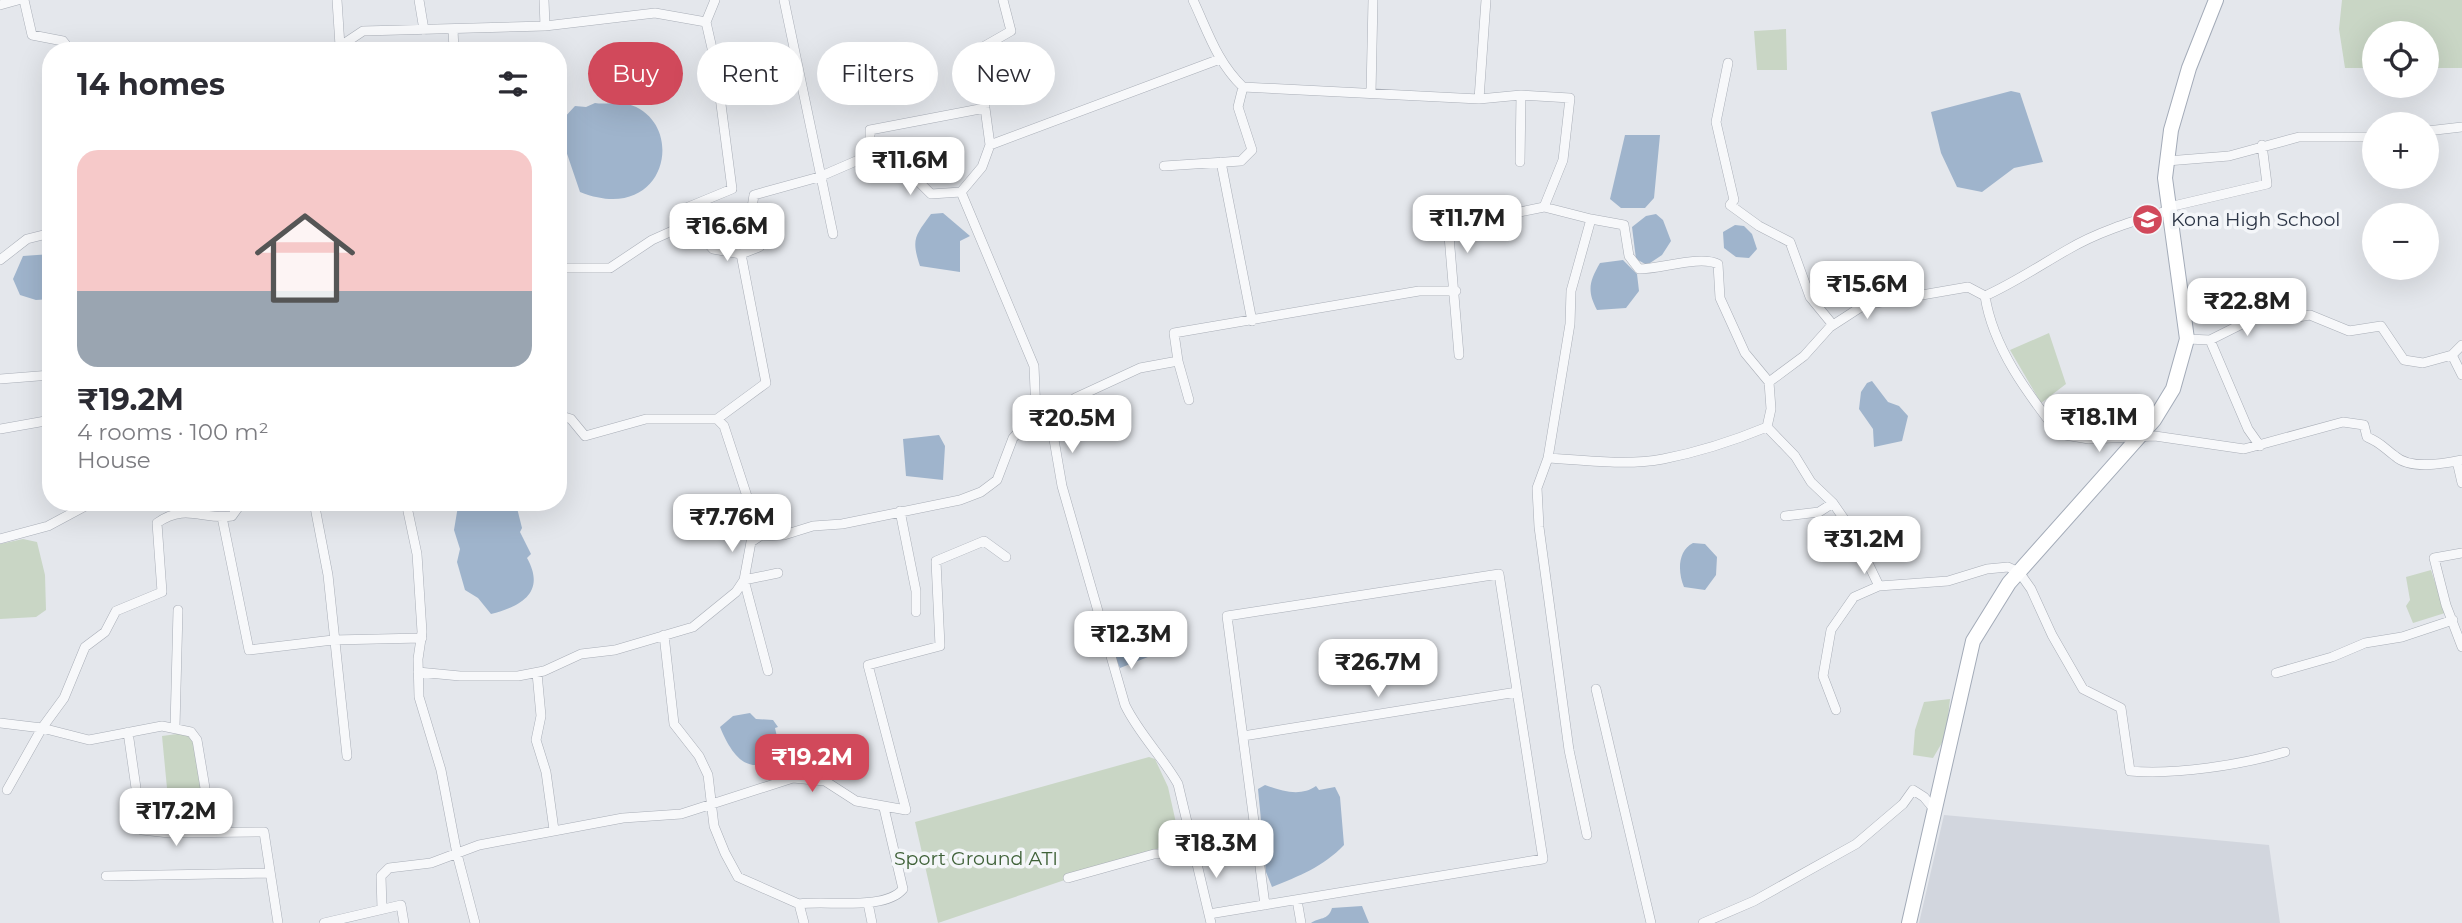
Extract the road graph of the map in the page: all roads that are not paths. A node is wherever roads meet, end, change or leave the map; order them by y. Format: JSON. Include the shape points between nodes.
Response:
{"nodes":[{"id":1,"x":18,"y":0,"type":"edge"},
{"id":2,"x":24,"y":0,"type":"edge"},
{"id":3,"x":337,"y":0,"type":"edge"},
{"id":4,"x":419,"y":0,"type":"edge"},
{"id":5,"x":544,"y":0,"type":"edge"},
{"id":6,"x":715,"y":0,"type":"edge"},
{"id":7,"x":784,"y":0,"type":"edge"},
{"id":8,"x":1003,"y":0,"type":"edge"},
{"id":9,"x":1194,"y":0,"type":"edge"},
{"id":10,"x":1373,"y":0,"type":"edge"},
{"id":11,"x":1486,"y":0,"type":"edge"},
{"id":12,"x":2216,"y":0,"type":"edge"},
{"id":13,"x":0,"y":5,"type":"edge"},
{"id":14,"x":706,"y":22,"type":"junction"},
{"id":15,"x":545,"y":26,"type":"junction"},
{"id":16,"x":453,"y":29,"type":"junction"},
{"id":17,"x":424,"y":30,"type":"junction"},
{"id":18,"x":64,"y":42,"type":"edge"},
{"id":19,"x":337,"y":42,"type":"edge"},
{"id":20,"x":347,"y":42,"type":"edge"},
{"id":21,"x":454,"y":42,"type":"edge"},
{"id":22,"x":1220,"y":59,"type":"junction"},
{"id":23,"x":1728,"y":63,"type":"dead end"},
{"id":24,"x":1243,"y":87,"type":"junction"},
{"id":25,"x":1371,"y":93,"type":"junction"},
{"id":26,"x":1521,"y":95,"type":"junction"},
{"id":27,"x":1479,"y":99,"type":"junction"},
{"id":28,"x":985,"y":108,"type":"junction"},
{"id":29,"x":2462,"y":127,"type":"edge"},
{"id":30,"x":2439,"y":130,"type":"edge"},
{"id":31,"x":2362,"y":137,"type":"edge"},
{"id":32,"x":990,"y":145,"type":"junction"},
{"id":33,"x":2262,"y":145,"type":"junction"},
{"id":34,"x":870,"y":155,"type":"junction"},
{"id":35,"x":2167,"y":161,"type":"junction"},
{"id":36,"x":1221,"y":162,"type":"junction"},
{"id":37,"x":1520,"y":162,"type":"dead end"},
{"id":38,"x":1164,"y":166,"type":"dead end"},
{"id":39,"x":819,"y":177,"type":"junction"},
{"id":40,"x":961,"y":192,"type":"junction"},
{"id":41,"x":1544,"y":207,"type":"junction"},
{"id":42,"x":2169,"y":209,"type":"junction"},
{"id":43,"x":1461,"y":216,"type":"dead end"},
{"id":44,"x":1591,"y":219,"type":"junction"},
{"id":45,"x":690,"y":223,"type":"junction"},
{"id":46,"x":1448,"y":224,"type":"dead end"},
{"id":47,"x":833,"y":234,"type":"dead end"},
{"id":48,"x":42,"y":235,"type":"edge"},
{"id":49,"x":741,"y":254,"type":"junction"},
{"id":50,"x":0,"y":260,"type":"edge"},
{"id":51,"x":567,"y":268,"type":"edge"},
{"id":52,"x":1456,"y":291,"type":"junction"},
{"id":53,"x":1985,"y":296,"type":"junction"},
{"id":54,"x":1252,"y":321,"type":"junction"},
{"id":55,"x":1833,"y":325,"type":"junction"},
{"id":56,"x":2187,"y":339,"type":"junction"},
{"id":57,"x":2210,"y":340,"type":"junction"},
{"id":58,"x":2462,"y":345,"type":"edge"},
{"id":59,"x":1459,"y":355,"type":"dead end"},
{"id":60,"x":2452,"y":355,"type":"junction"},
{"id":61,"x":1178,"y":361,"type":"junction"},
{"id":62,"x":2462,"y":375,"type":"edge"},
{"id":63,"x":42,"y":376,"type":"edge"},
{"id":64,"x":0,"y":379,"type":"edge"},
{"id":65,"x":1769,"y":382,"type":"junction"},
{"id":66,"x":1189,"y":400,"type":"dead end"},
{"id":67,"x":1036,"y":414,"type":"junction"},
{"id":68,"x":567,"y":418,"type":"edge"},
{"id":69,"x":716,"y":419,"type":"junction"},
{"id":70,"x":42,"y":422,"type":"edge"},
{"id":71,"x":1767,"y":427,"type":"junction"},
{"id":72,"x":0,"y":429,"type":"edge"},
{"id":73,"x":1052,"y":429,"type":"junction"},
{"id":74,"x":2140,"y":436,"type":"junction"},
{"id":75,"x":2260,"y":446,"type":"junction"},
{"id":76,"x":1548,"y":458,"type":"junction"},
{"id":77,"x":2459,"y":461,"type":"edge"},
{"id":78,"x":2462,"y":482,"type":"edge"},
{"id":79,"x":1833,"y":503,"type":"junction"},
{"id":80,"x":76,"y":511,"type":"edge"},
{"id":81,"x":236,"y":511,"type":"edge"},
{"id":82,"x":316,"y":511,"type":"edge"},
{"id":83,"x":408,"y":511,"type":"edge"},
{"id":84,"x":900,"y":511,"type":"junction"},
{"id":85,"x":1784,"y":516,"type":"dead end"},
{"id":86,"x":222,"y":517,"type":"junction"},
{"id":87,"x":760,"y":536,"type":"junction"},
{"id":88,"x":0,"y":539,"type":"edge"},
{"id":89,"x":2462,"y":553,"type":"edge"},
{"id":90,"x":1006,"y":557,"type":"dead end"},
{"id":91,"x":2019,"y":572,"type":"junction"},
{"id":92,"x":778,"y":573,"type":"dead end"},
{"id":93,"x":744,"y":580,"type":"junction"},
{"id":94,"x":1879,"y":586,"type":"junction"},
{"id":95,"x":178,"y":610,"type":"dead end"},
{"id":96,"x":916,"y":612,"type":"dead end"},
{"id":97,"x":2453,"y":620,"type":"junction"},
{"id":98,"x":664,"y":635,"type":"junction"},
{"id":99,"x":422,"y":638,"type":"junction"},
{"id":100,"x":333,"y":640,"type":"junction"},
{"id":101,"x":2462,"y":647,"type":"edge"},
{"id":102,"x":768,"y":671,"type":"dead end"},
{"id":103,"x":418,"y":672,"type":"junction"},
{"id":104,"x":537,"y":673,"type":"junction"},
{"id":105,"x":2276,"y":673,"type":"dead end"},
{"id":106,"x":1596,"y":689,"type":"dead end"},
{"id":107,"x":1517,"y":692,"type":"junction"},
{"id":108,"x":1836,"y":710,"type":"dead end"},
{"id":109,"x":0,"y":723,"type":"edge"},
{"id":110,"x":175,"y":727,"type":"junction"},
{"id":111,"x":42,"y":728,"type":"junction"},
{"id":112,"x":128,"y":732,"type":"junction"},
{"id":113,"x":1242,"y":736,"type":"junction"},
{"id":114,"x":2285,"y":752,"type":"dead end"},
{"id":115,"x":347,"y":756,"type":"dead end"},
{"id":116,"x":7,"y":790,"type":"dead end"},
{"id":117,"x":713,"y":804,"type":"junction"},
{"id":118,"x":884,"y":808,"type":"junction"},
{"id":119,"x":1934,"y":809,"type":"junction"},
{"id":120,"x":212,"y":830,"type":"junction"},
{"id":121,"x":554,"y":830,"type":"junction"},
{"id":122,"x":1587,"y":835,"type":"dead end"},
{"id":123,"x":1194,"y":853,"type":"junction"},
{"id":124,"x":457,"y":854,"type":"junction"},
{"id":125,"x":270,"y":873,"type":"junction"},
{"id":126,"x":106,"y":876,"type":"dead end"},
{"id":127,"x":1068,"y":878,"type":"dead end"},
{"id":128,"x":1297,"y":900,"type":"junction"},
{"id":129,"x":868,"y":903,"type":"junction"},
{"id":130,"x":799,"y":904,"type":"junction"},
{"id":131,"x":1265,"y":905,"type":"junction"},
{"id":132,"x":382,"y":909,"type":"junction"},
{"id":133,"x":1210,"y":919,"type":"edge"},
{"id":134,"x":278,"y":923,"type":"edge"},
{"id":135,"x":324,"y":923,"type":"edge"},
{"id":136,"x":404,"y":923,"type":"edge"},
{"id":137,"x":475,"y":923,"type":"edge"},
{"id":138,"x":804,"y":923,"type":"edge"},
{"id":139,"x":872,"y":923,"type":"edge"},
{"id":140,"x":1301,"y":923,"type":"edge"},
{"id":141,"x":1651,"y":923,"type":"edge"},
{"id":142,"x":1703,"y":923,"type":"edge"},
{"id":143,"x":1909,"y":923,"type":"edge"}],
"edges":[{"from":1,"to":13,"type":"street"},
{"from":2,"to":18,"type":"street","via":[[32,35]]},
{"from":3,"to":19,"type":"street"},
{"from":4,"to":17,"type":"street"},
{"from":5,"to":15,"type":"street"},
{"from":6,"to":14,"type":"street"},
{"from":7,"to":39,"type":"street"},
{"from":8,"to":28,"type":"street","via":[[1011,30],[983,47]]},
{"from":9,"to":22,"type":"street"},
{"from":10,"to":25,"type":"street"},
{"from":11,"to":27,"type":"street"},
{"from":12,"to":35,"type":"main road","via":[[2189,68]]},
{"from":14,"to":15,"type":"street","via":[[655,13]]},
{"from":14,"to":45,"type":"street","via":[[732,189],[686,208]]},
{"from":15,"to":16,"type":"street"},
{"from":16,"to":17,"type":"street"},
{"from":16,"to":21,"type":"street"},
{"from":17,"to":20,"type":"street","via":[[363,31]]},
{"from":22,"to":24,"type":"street"},
{"from":22,"to":32,"type":"street"},
{"from":23,"to":55,"type":"street","via":[[1716,122],[1734,200],[1730,205],[1790,242],[1810,297]]},
{"from":24,"to":25,"type":"street"},
{"from":24,"to":36,"type":"street","via":[[1238,107],[1252,150],[1241,162]]},
{"from":25,"to":27,"type":"street"},
{"from":26,"to":27,"type":"street"},
{"from":26,"to":37,"type":"street"},
{"from":26,"to":41,"type":"street","via":[[1570,98],[1563,160]]},
{"from":28,"to":32,"type":"street"},
{"from":28,"to":34,"type":"street","via":[[870,130]]},
{"from":29,"to":30,"type":"street"},
{"from":31,"to":33,"type":"street","via":[[2299,137]]},
{"from":32,"to":40,"type":"street","via":[[982,167]]},
{"from":33,"to":35,"type":"street","via":[[2229,156]]},
{"from":33,"to":42,"type":"street","via":[[2267,184]]},
{"from":34,"to":39,"type":"street"},
{"from":34,"to":40,"type":"street","via":[[900,163],[931,194]]},
{"from":35,"to":42,"type":"main road"},
{"from":36,"to":38,"type":"street"},
{"from":36,"to":54,"type":"street"},
{"from":39,"to":47,"type":"street"},
{"from":39,"to":49,"type":"street","via":[[754,195],[751,214],[759,247]]},
{"from":40,"to":67,"type":"street","via":[[1034,366]]},
{"from":41,"to":43,"type":"street"},
{"from":41,"to":44,"type":"street"},
{"from":42,"to":53,"type":"street","via":[[2116,226],[2067,249],[2023,279]]},
{"from":42,"to":56,"type":"main road"},
{"from":44,"to":65,"type":"street","via":[[1624,225],[1629,256],[1639,269],[1698,261],[1718,264],[1720,298],[1745,353]]},
{"from":44,"to":76,"type":"street","via":[[1571,291],[1570,324]]},
{"from":45,"to":49,"type":"street","via":[[713,249]]},
{"from":45,"to":51,"type":"street","via":[[652,240],[610,268]]},
{"from":46,"to":52,"type":"street"},
{"from":48,"to":50,"type":"street","via":[[27,239]]},
{"from":49,"to":69,"type":"street","via":[[765,383]]},
{"from":52,"to":54,"type":"street","via":[[1419,291]]},
{"from":52,"to":59,"type":"street"},
{"from":53,"to":55,"type":"street","via":[[1968,287],[1864,305]]},
{"from":53,"to":74,"type":"street","via":[[2003,349],[2031,398],[2059,434],[2089,439]]},
{"from":54,"to":61,"type":"street","via":[[1174,333]]},
{"from":55,"to":65,"type":"street","via":[[1804,356]]},
{"from":56,"to":57,"type":"street"},
{"from":56,"to":74,"type":"main road","via":[[2173,389]]},
{"from":57,"to":60,"type":"street","via":[[2267,315],[2310,315],[2349,331],[2381,326],[2404,360],[2423,363]]},
{"from":57,"to":75,"type":"street","via":[[2248,429]]},
{"from":58,"to":60,"type":"street"},
{"from":60,"to":62,"type":"street"},
{"from":61,"to":66,"type":"street"},
{"from":61,"to":73,"type":"street","via":[[1140,368],[1075,398],[1069,420]]},
{"from":63,"to":64,"type":"street"},
{"from":65,"to":71,"type":"street"},
{"from":67,"to":73,"type":"street"},
{"from":67,"to":84,"type":"street","via":[[1013,438],[997,480],[981,492]]},
{"from":68,"to":69,"type":"street","via":[[585,436],[646,419]]},
{"from":69,"to":87,"type":"street","via":[[724,426]]},
{"from":70,"to":72,"type":"street"},
{"from":71,"to":76,"type":"street","via":[[1719,447],[1662,459]]},
{"from":71,"to":79,"type":"street"},
{"from":73,"to":123,"type":"street","via":[[1062,486],[1125,705],[1178,784]]},
{"from":74,"to":75,"type":"street","via":[[2236,449]]},
{"from":74,"to":91,"type":"main road"},
{"from":75,"to":77,"type":"street","via":[[2343,422],[2364,425],[2367,437],[2406,463]]},
{"from":76,"to":122,"type":"street","via":[[1537,488],[1539,527],[1569,750]]},
{"from":77,"to":78,"type":"street"},
{"from":79,"to":85,"type":"street","via":[[1819,512]]},
{"from":79,"to":94,"type":"street"},
{"from":80,"to":88,"type":"street","via":[[48,526]]},
{"from":81,"to":86,"type":"street"},
{"from":82,"to":100,"type":"street","via":[[328,575]]},
{"from":83,"to":99,"type":"street","via":[[417,554]]},
{"from":84,"to":87,"type":"street"},
{"from":84,"to":96,"type":"street"},
{"from":86,"to":100,"type":"street","via":[[249,650]]},
{"from":86,"to":111,"type":"street","via":[[188,511],[170,513],[157,523],[162,592],[116,611],[105,632],[85,647],[64,698]]},
{"from":87,"to":93,"type":"street","via":[[751,542]]},
{"from":89,"to":97,"type":"street","via":[[2434,558]]},
{"from":90,"to":118,"type":"street","via":[[984,541],[936,561],[940,646],[867,665],[906,810]]},
{"from":91,"to":94,"type":"street","via":[[1987,569],[1948,581]]},
{"from":91,"to":114,"type":"street","via":[[2083,689],[2120,708],[2130,771],[2156,773],[2236,764]]},
{"from":91,"to":119,"type":"main road","via":[[1973,641]]},
{"from":92,"to":93,"type":"street"},
{"from":93,"to":98,"type":"street","via":[[693,627]]},
{"from":93,"to":102,"type":"street"},
{"from":94,"to":108,"type":"street","via":[[1854,597],[1830,630],[1823,676]]},
{"from":95,"to":110,"type":"street"},
{"from":97,"to":101,"type":"street"},
{"from":97,"to":105,"type":"street"},
{"from":98,"to":104,"type":"street","via":[[615,650],[581,654]]},
{"from":98,"to":117,"type":"street","via":[[674,724],[699,756]]},
{"from":99,"to":100,"type":"street"},
{"from":99,"to":103,"type":"street"},
{"from":100,"to":115,"type":"street"},
{"from":103,"to":104,"type":"street","via":[[460,676]]},
{"from":103,"to":124,"type":"street","via":[[419,697],[441,770]]},
{"from":104,"to":121,"type":"street","via":[[541,716],[536,740],[546,772]]},
{"from":106,"to":141,"type":"street"},
{"from":107,"to":113,"type":"street"},
{"from":107,"to":113,"type":"street","via":[[1499,574],[1227,616]]},
{"from":107,"to":128,"type":"street","via":[[1543,859]]},
{"from":109,"to":111,"type":"street"},
{"from":110,"to":112,"type":"street"},
{"from":110,"to":120,"type":"street","via":[[191,732],[197,740]]},
{"from":111,"to":112,"type":"street","via":[[89,740]]},
{"from":111,"to":116,"type":"street"},
{"from":112,"to":120,"type":"street","via":[[142,830]]},
{"from":113,"to":131,"type":"street"},
{"from":117,"to":118,"type":"street","via":[[756,788],[808,778],[825,781],[856,801]]},
{"from":117,"to":121,"type":"street","via":[[681,814]]},
{"from":117,"to":130,"type":"street","via":[[714,826],[738,877]]},
{"from":118,"to":129,"type":"street","via":[[903,889],[890,898]]},
{"from":119,"to":142,"type":"street","via":[[1913,790],[1856,844],[1754,901]]},
{"from":119,"to":143,"type":"main road"},
{"from":120,"to":125,"type":"street","via":[[264,832]]},
{"from":121,"to":124,"type":"street"},
{"from":123,"to":127,"type":"street","via":[[1154,854]]},
{"from":123,"to":133,"type":"street"},
{"from":124,"to":132,"type":"street","via":[[384,870]]},
{"from":124,"to":137,"type":"street"},
{"from":125,"to":126,"type":"street"},
{"from":125,"to":134,"type":"street"},
{"from":128,"to":131,"type":"street"},
{"from":128,"to":140,"type":"street"},
{"from":129,"to":130,"type":"street"},
{"from":129,"to":139,"type":"street"},
{"from":130,"to":138,"type":"street"},
{"from":131,"to":133,"type":"street"},
{"from":132,"to":135,"type":"street"},
{"from":132,"to":136,"type":"street","via":[[401,905]]}]}
